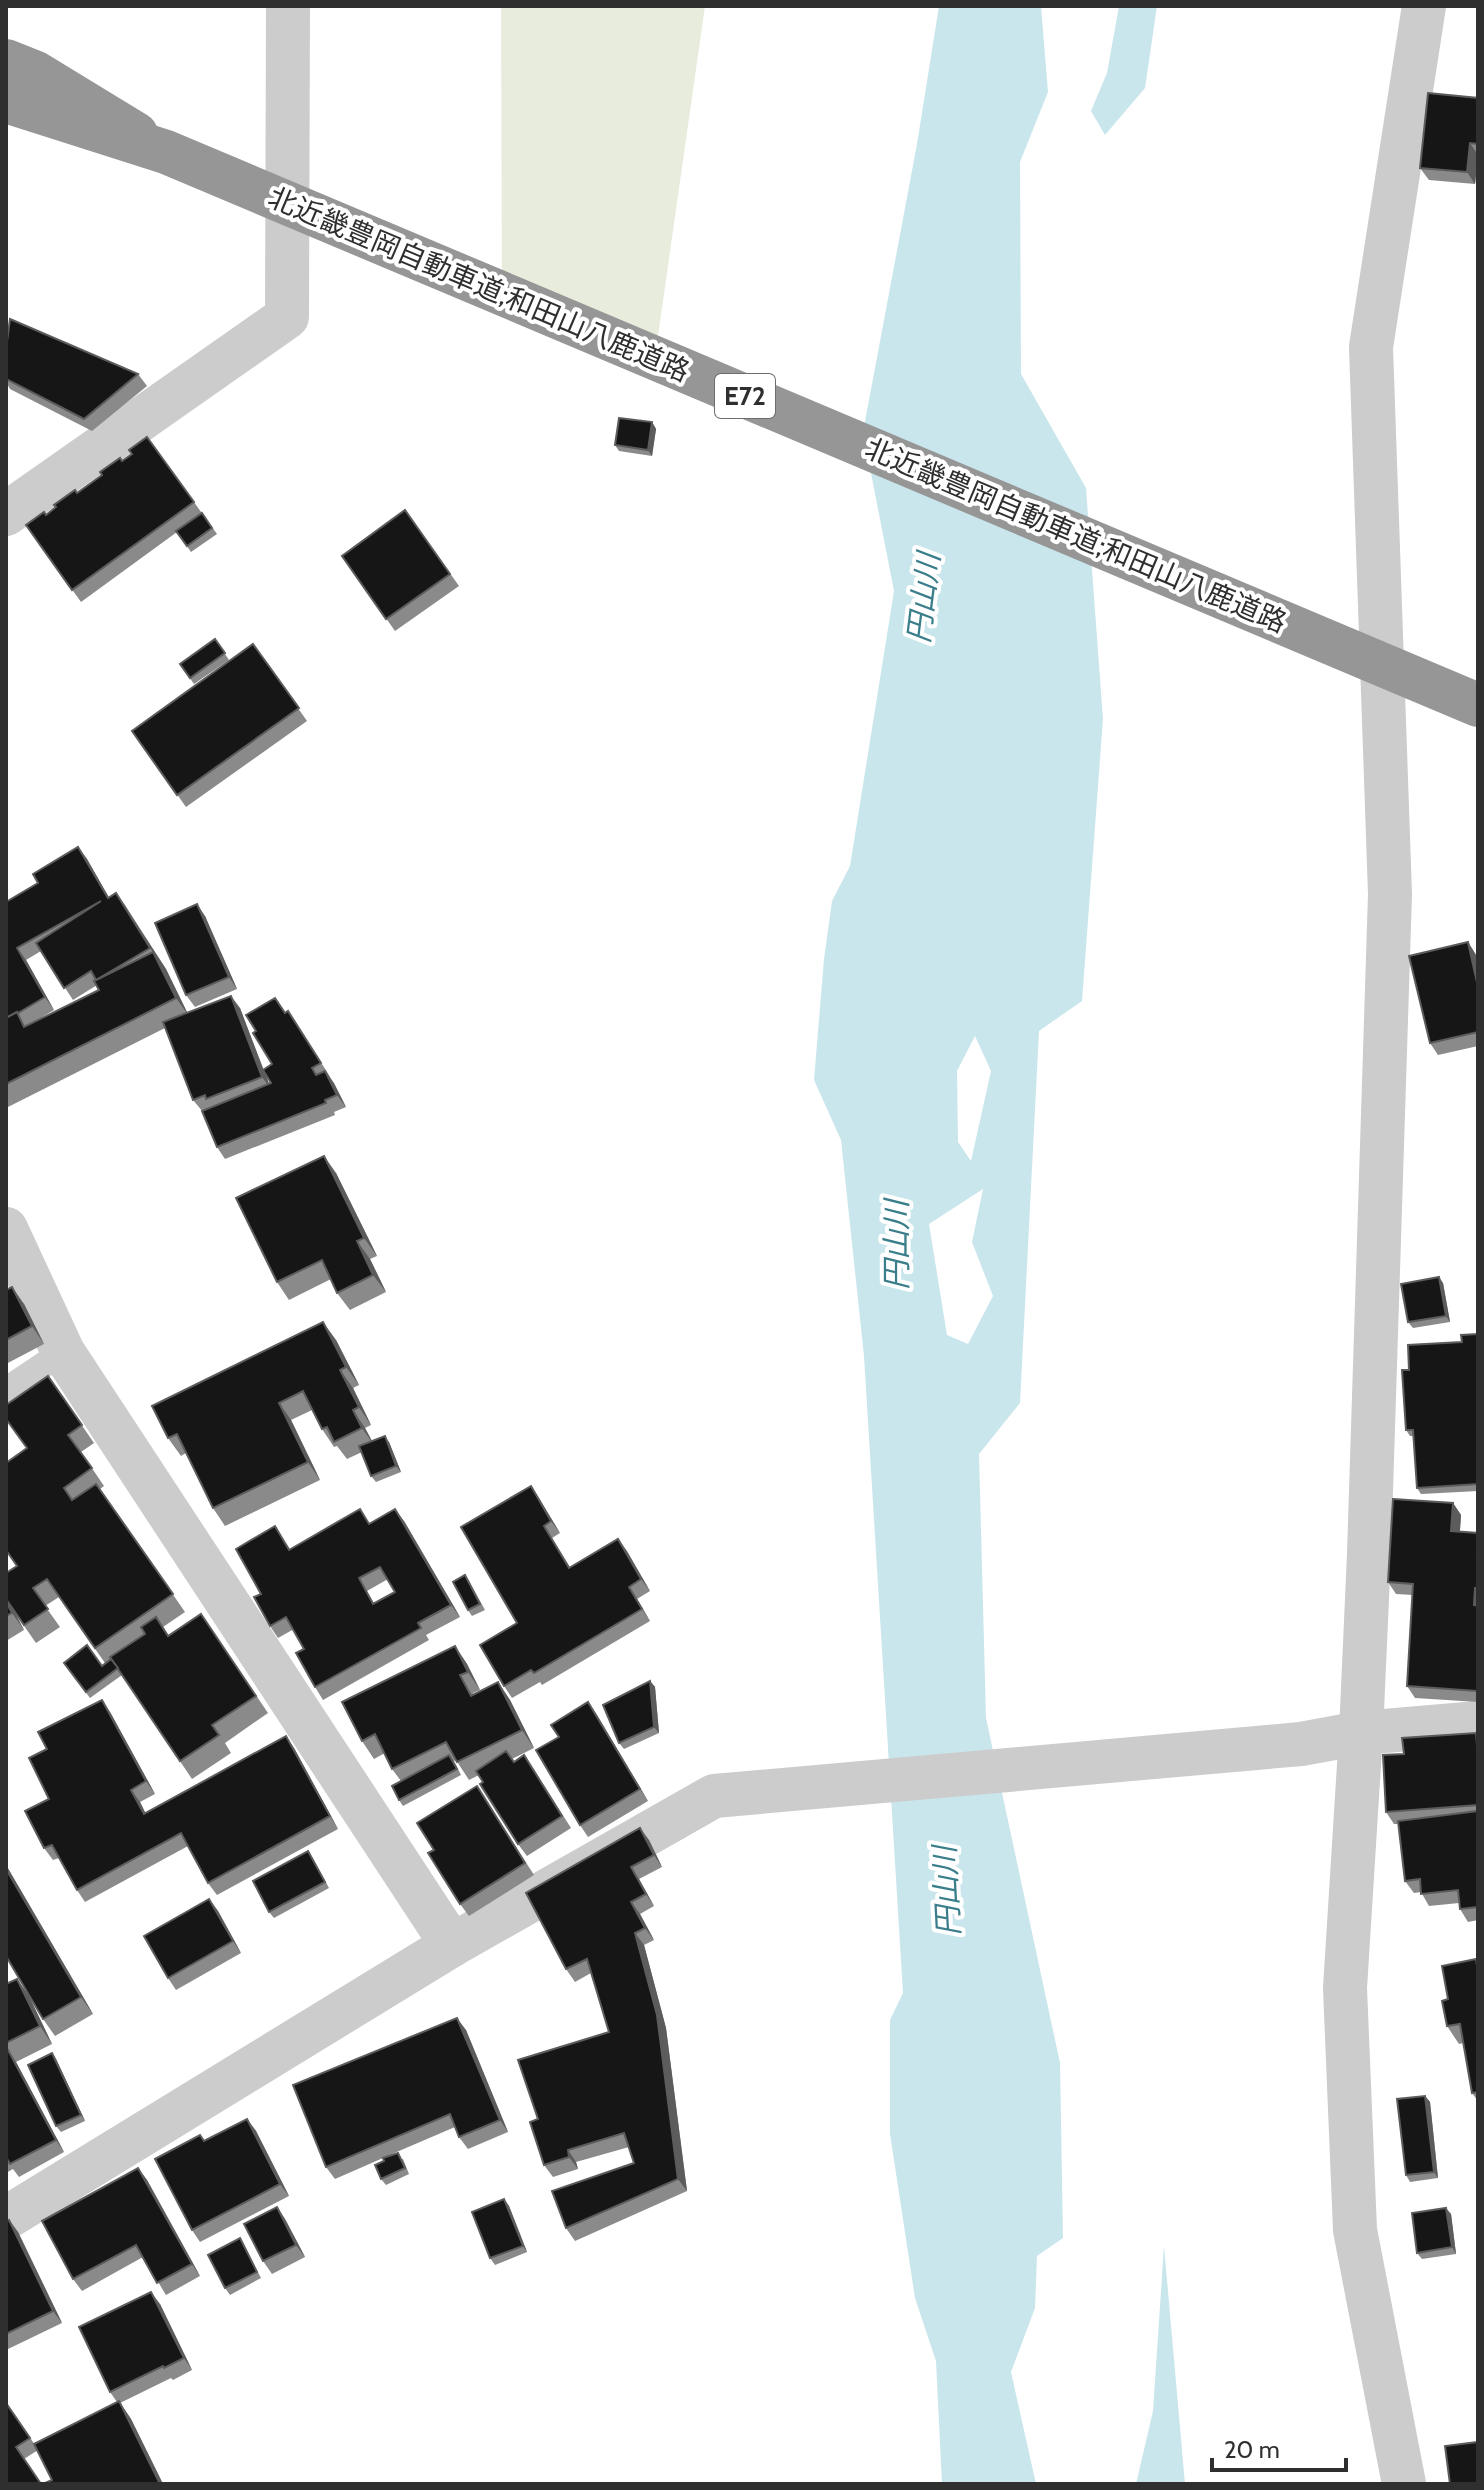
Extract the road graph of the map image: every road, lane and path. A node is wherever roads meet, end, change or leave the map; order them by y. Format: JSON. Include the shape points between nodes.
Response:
{"nodes":[{"id":1,"x":288,"y":6,"type":"edge"},
{"id":2,"x":1424,"y":6,"type":"edge"},
{"id":3,"x":6,"y":61,"type":"edge"},
{"id":4,"x":6,"y":101,"type":"edge"},
{"id":5,"x":166,"y":152,"type":"junction"},
{"id":6,"x":6,"y":514,"type":"edge"},
{"id":7,"x":1478,"y":705,"type":"edge"},
{"id":8,"x":6,"y":1229,"type":"edge"},
{"id":9,"x":63,"y":1352,"type":"junction"},
{"id":10,"x":6,"y":1390,"type":"edge"},
{"id":11,"x":1478,"y":1723,"type":"edge"},
{"id":12,"x":1361,"y":1733,"type":"junction"},
{"id":13,"x":452,"y":1945,"type":"junction"},
{"id":14,"x":6,"y":2218,"type":"edge"},
{"id":15,"x":1404,"y":2484,"type":"edge"}],
"edges":[{"from":1,"to":6,"type":"street","via":[[287,317]]},
{"from":2,"to":12,"type":"street","via":[[1371,347],[1390,894]]},
{"from":3,"to":5,"type":"highway","bridge":true,"via":[[36,73]]},
{"from":4,"to":5,"type":"highway","name":"北近畿豊岡自動車道;和田山八鹿道路","number":"E72","bridge":true},
{"from":5,"to":7,"type":"highway","name":"北近畿豊岡自動車道;和田山八鹿道路","number":"E72","bridge":true},
{"from":8,"to":9,"type":"street"},
{"from":9,"to":10,"type":"lane"},
{"from":9,"to":13,"type":"street"},
{"from":11,"to":12,"type":"street"},
{"from":12,"to":13,"type":"street","via":[[1301,1744],[714,1796]]},
{"from":12,"to":15,"type":"street","via":[[1345,1988],[1355,2230]]},
{"from":13,"to":14,"type":"street"}]}
